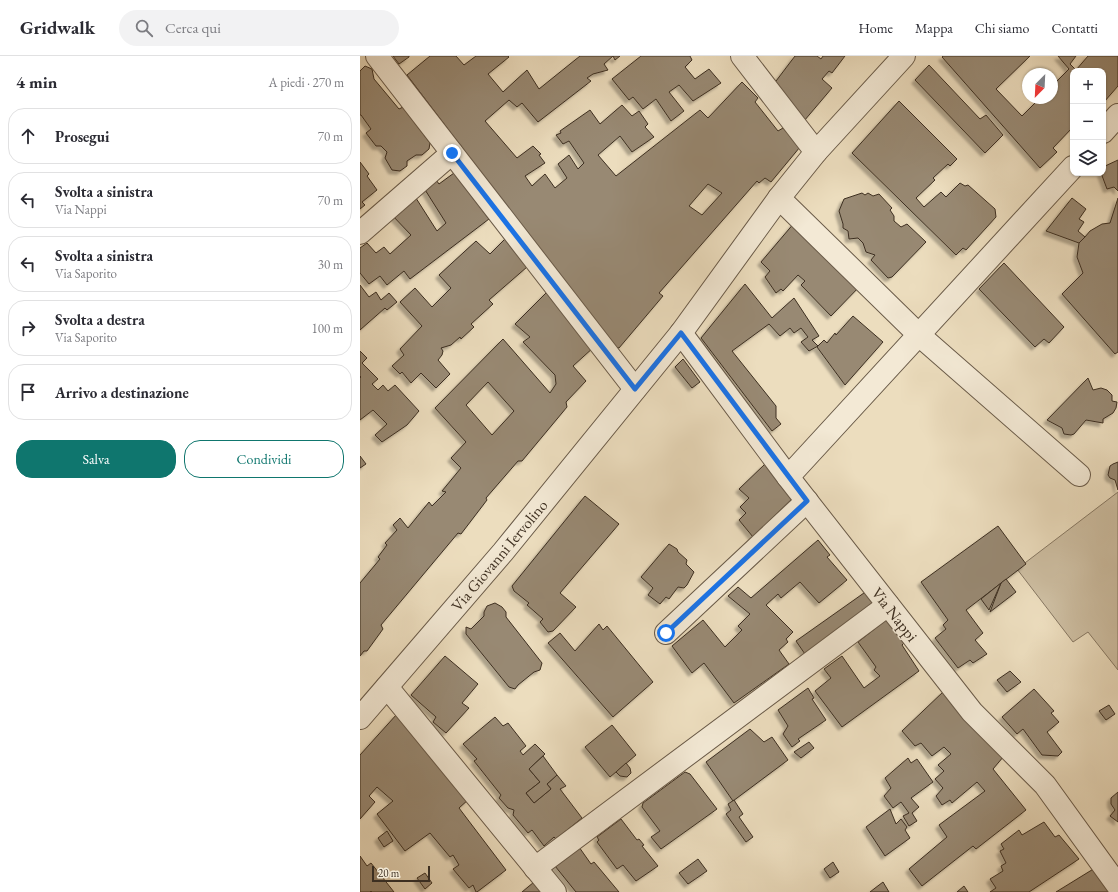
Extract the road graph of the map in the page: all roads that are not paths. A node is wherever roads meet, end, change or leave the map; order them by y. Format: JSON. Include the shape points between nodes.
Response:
{"nodes":[{"id":1,"x":377,"y":56,"type":"edge"},
{"id":2,"x":742,"y":56,"type":"edge"},
{"id":3,"x":904,"y":56,"type":"edge"},
{"id":4,"x":1118,"y":114,"type":"edge"},
{"id":5,"x":1106,"y":128,"type":"edge"},
{"id":6,"x":816,"y":152,"type":"junction"},
{"id":7,"x":452,"y":153,"type":"junction"},
{"id":8,"x":1070,"y":170,"type":"edge"},
{"id":9,"x":779,"y":198,"type":"junction"},
{"id":10,"x":360,"y":233,"type":"edge"},
{"id":11,"x":681,"y":333,"type":"junction"},
{"id":12,"x":919,"y":335,"type":"junction"},
{"id":13,"x":635,"y":389,"type":"junction"},
{"id":14,"x":1079,"y":475,"type":"dead end"},
{"id":15,"x":788,"y":477,"type":"junction"},
{"id":16,"x":807,"y":501,"type":"junction"},
{"id":17,"x":888,"y":605,"type":"junction"},
{"id":18,"x":666,"y":633,"type":"dead end"},
{"id":19,"x":387,"y":687,"type":"junction"},
{"id":20,"x":360,"y":718,"type":"edge"},
{"id":21,"x":535,"y":868,"type":"junction"},
{"id":22,"x":1118,"y":886,"type":"edge"},
{"id":23,"x":555,"y":892,"type":"edge"}],
"edges":[{"from":1,"to":7,"type":"street"},
{"from":2,"to":6,"type":"street"},
{"from":3,"to":6,"type":"street","name":"Via Giovanni Iervolino"},
{"from":4,"to":5,"type":"street"},
{"from":6,"to":9,"type":"street","name":"Via Giovanni Iervolino"},
{"from":7,"to":10,"type":"street"},
{"from":7,"to":13,"type":"street"},
{"from":8,"to":12,"type":"street"},
{"from":9,"to":11,"type":"street","name":"Via Giovanni Iervolino"},
{"from":9,"to":12,"type":"street"},
{"from":11,"to":13,"type":"street","name":"Via Giovanni Iervolino"},
{"from":11,"to":15,"type":"street","name":"Via Nappi"},
{"from":12,"to":14,"type":"street"},
{"from":12,"to":15,"type":"street"},
{"from":13,"to":19,"type":"street","name":"Via Giovanni Iervolino","via":[[503,552]]},
{"from":15,"to":16,"type":"street","name":"Via Nappi"},
{"from":16,"to":17,"type":"street","name":"Via Nappi"},
{"from":16,"to":18,"type":"street"},
{"from":17,"to":21,"type":"street"},
{"from":17,"to":22,"type":"street","name":"Via Nappi","via":[[972,712],[1045,785]]},
{"from":19,"to":20,"type":"street","name":"Via Giovanni Iervolino"},
{"from":19,"to":21,"type":"street"},
{"from":21,"to":23,"type":"street"}]}
